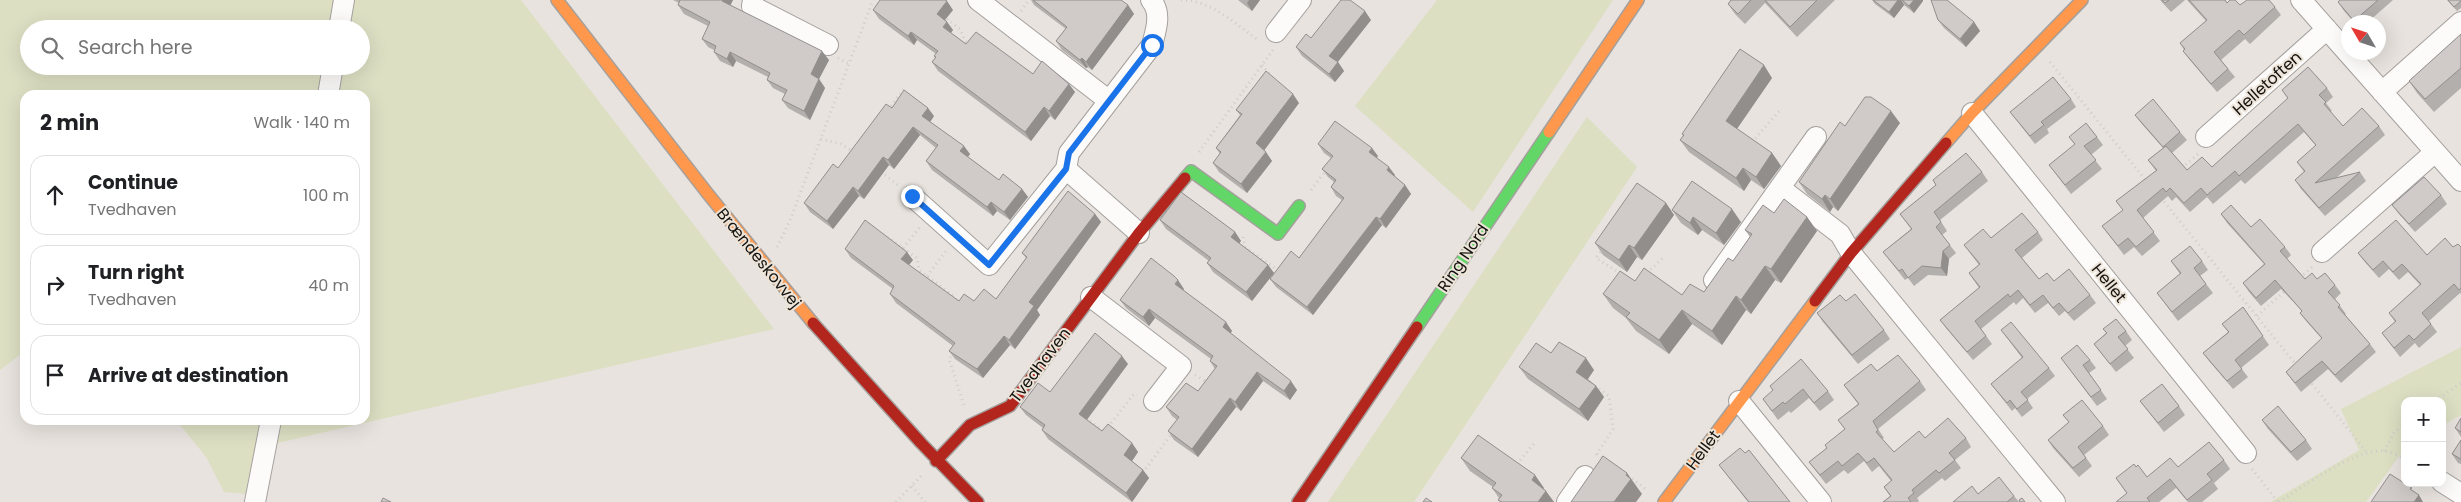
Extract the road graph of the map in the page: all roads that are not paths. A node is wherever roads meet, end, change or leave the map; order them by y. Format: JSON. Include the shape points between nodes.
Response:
{"nodes":[{"id":1,"x":344,"y":0,"type":"edge"},
{"id":2,"x":557,"y":0,"type":"edge"},
{"id":3,"x":753,"y":0,"type":"edge"},
{"id":4,"x":978,"y":0,"type":"edge"},
{"id":5,"x":1151,"y":0,"type":"edge"},
{"id":6,"x":1301,"y":0,"type":"edge"},
{"id":7,"x":1637,"y":0,"type":"edge"},
{"id":8,"x":2082,"y":0,"type":"edge"},
{"id":9,"x":2301,"y":0,"type":"edge"},
{"id":10,"x":341,"y":20,"type":"edge"},
{"id":11,"x":2461,"y":22,"type":"edge"},
{"id":12,"x":2327,"y":29,"type":"junction"},
{"id":13,"x":1275,"y":41,"type":"road end"},
{"id":14,"x":828,"y":45,"type":"dead end"},
{"id":15,"x":331,"y":75,"type":"edge"},
{"id":16,"x":329,"y":90,"type":"edge"},
{"id":17,"x":2382,"y":92,"type":"junction"},
{"id":18,"x":1108,"y":100,"type":"junction"},
{"id":19,"x":1972,"y":112,"type":"junction"},
{"id":20,"x":2206,"y":136,"type":"road end"},
{"id":21,"x":1816,"y":137,"type":"dead end"},
{"id":22,"x":2435,"y":152,"type":"junction"},
{"id":23,"x":1066,"y":169,"type":"junction"},
{"id":24,"x":2461,"y":181,"type":"edge"},
{"id":25,"x":1780,"y":188,"type":"junction"},
{"id":26,"x":912,"y":196,"type":"road end"},
{"id":27,"x":1299,"y":206,"type":"road end"},
{"id":28,"x":1139,"y":232,"type":"junction"},
{"id":29,"x":1851,"y":252,"type":"junction"},
{"id":30,"x":2322,"y":252,"type":"road end"},
{"id":31,"x":1708,"y":289,"type":"edge"},
{"id":32,"x":1091,"y":296,"type":"junction"},
{"id":33,"x":1154,"y":401,"type":"road end"},
{"id":34,"x":1739,"y":401,"type":"junction"},
{"id":35,"x":270,"y":425,"type":"edge"},
{"id":36,"x":2246,"y":453,"type":"road end"},
{"id":37,"x":936,"y":461,"type":"junction"},
{"id":38,"x":1585,"y":476,"type":"dead end"},
{"id":39,"x":2446,"y":485,"type":"edge"},
{"id":40,"x":2461,"y":494,"type":"edge"},
{"id":41,"x":1662,"y":499,"type":"edge"},
{"id":42,"x":255,"y":502,"type":"edge"},
{"id":43,"x":978,"y":502,"type":"edge"},
{"id":44,"x":1298,"y":502,"type":"edge"},
{"id":45,"x":1566,"y":502,"type":"edge"},
{"id":46,"x":1821,"y":502,"type":"edge"},
{"id":47,"x":2055,"y":502,"type":"edge"}],
"edges":[{"from":1,"to":10,"type":"street"},
{"from":2,"to":37,"type":"street","name":"Brændeskovvej","via":[[765,268]]},
{"from":3,"to":14,"type":"street","via":[[752,6]]},
{"from":4,"to":18,"type":"street"},
{"from":5,"to":18,"type":"street","via":[[1158,24],[1152,45]]},
{"from":6,"to":13,"type":"street"},
{"from":7,"to":44,"type":"street","name":"Ring Nord"},
{"from":8,"to":19,"type":"street","name":"Hellet"},
{"from":9,"to":12,"type":"street"},
{"from":11,"to":17,"type":"street"},
{"from":12,"to":17,"type":"street"},
{"from":12,"to":20,"type":"street","name":"Helletoften"},
{"from":15,"to":16,"type":"street"},
{"from":17,"to":22,"type":"street"},
{"from":18,"to":23,"type":"street","via":[[1069,153]]},
{"from":19,"to":29,"type":"street","name":"Hellet"},
{"from":19,"to":36,"type":"street","name":"Hellet"},
{"from":21,"to":25,"type":"street"},
{"from":22,"to":24,"type":"street"},
{"from":22,"to":30,"type":"street"},
{"from":23,"to":26,"type":"street","via":[[989,265]]},
{"from":23,"to":28,"type":"street"},
{"from":25,"to":29,"type":"street","via":[[1840,234]]},
{"from":25,"to":31,"type":"street"},
{"from":27,"to":28,"type":"street","name":"Tvedhaven","via":[[1278,234],[1191,171]]},
{"from":28,"to":32,"type":"street","name":"Tvedhaven"},
{"from":29,"to":34,"type":"street","name":"Hellet"},
{"from":29,"to":47,"type":"street"},
{"from":32,"to":33,"type":"street","via":[[1181,366]]},
{"from":32,"to":37,"type":"street","name":"Tvedhaven","via":[[1010,406],[970,425]]},
{"from":34,"to":41,"type":"street","name":"Hellet"},
{"from":34,"to":46,"type":"street"},
{"from":35,"to":42,"type":"street"},
{"from":37,"to":43,"type":"street","name":"Brændeskovvej"},
{"from":38,"to":45,"type":"street"},
{"from":39,"to":40,"type":"street"}]}
